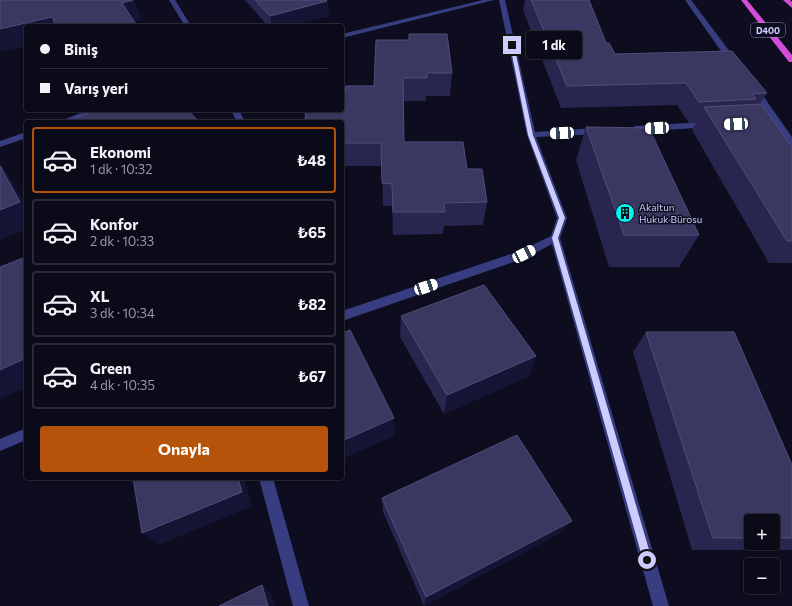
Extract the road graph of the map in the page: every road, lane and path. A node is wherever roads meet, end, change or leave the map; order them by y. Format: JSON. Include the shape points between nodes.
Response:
{"nodes":[{"id":1,"x":172,"y":0,"type":"edge"},
{"id":2,"x":491,"y":0,"type":"edge"},
{"id":3,"x":502,"y":0,"type":"edge"},
{"id":4,"x":688,"y":0,"type":"edge"},
{"id":5,"x":744,"y":0,"type":"edge"},
{"id":6,"x":786,"y":0,"type":"edge"},
{"id":7,"x":792,"y":6,"type":"edge"},
{"id":8,"x":187,"y":24,"type":"edge"},
{"id":9,"x":344,"y":36,"type":"edge"},
{"id":10,"x":792,"y":60,"type":"edge"},
{"id":11,"x":738,"y":68,"type":"edge"},
{"id":12,"x":747,"y":80,"type":"edge"},
{"id":13,"x":90,"y":112,"type":"edge"},
{"id":14,"x":68,"y":120,"type":"edge"},
{"id":15,"x":752,"y":123,"type":"edge"},
{"id":16,"x":778,"y":123,"type":"junction"},
{"id":17,"x":720,"y":124,"type":"edge"},
{"id":18,"x":626,"y":130,"type":"edge"},
{"id":19,"x":610,"y":131,"type":"edge"},
{"id":20,"x":531,"y":135,"type":"junction"},
{"id":21,"x":24,"y":136,"type":"edge"},
{"id":22,"x":792,"y":143,"type":"edge"},
{"id":23,"x":0,"y":144,"type":"edge"},
{"id":24,"x":555,"y":238,"type":"junction"},
{"id":25,"x":344,"y":315,"type":"edge"},
{"id":26,"x":24,"y":435,"type":"edge"},
{"id":27,"x":0,"y":445,"type":"edge"},
{"id":28,"x":267,"y":480,"type":"edge"},
{"id":29,"x":301,"y":606,"type":"edge"},
{"id":30,"x":660,"y":606,"type":"edge"}],
"edges":[{"from":1,"to":8,"type":"street"},
{"from":2,"to":9,"type":"street"},
{"from":3,"to":20,"type":"street"},
{"from":4,"to":11,"type":"street"},
{"from":5,"to":10,"type":"highway","number":"D400"},
{"from":6,"to":7,"type":"highway"},
{"from":12,"to":16,"type":"street"},
{"from":13,"to":14,"type":"street"},
{"from":15,"to":16,"type":"street"},
{"from":16,"to":22,"type":"street"},
{"from":17,"to":18,"type":"street"},
{"from":19,"to":20,"type":"street"},
{"from":20,"to":24,"type":"street","via":[[562,218]]},
{"from":21,"to":23,"type":"street"},
{"from":24,"to":25,"type":"street","via":[[524,254]]},
{"from":24,"to":30,"type":"street"},
{"from":26,"to":27,"type":"street"},
{"from":28,"to":29,"type":"street"}]}
